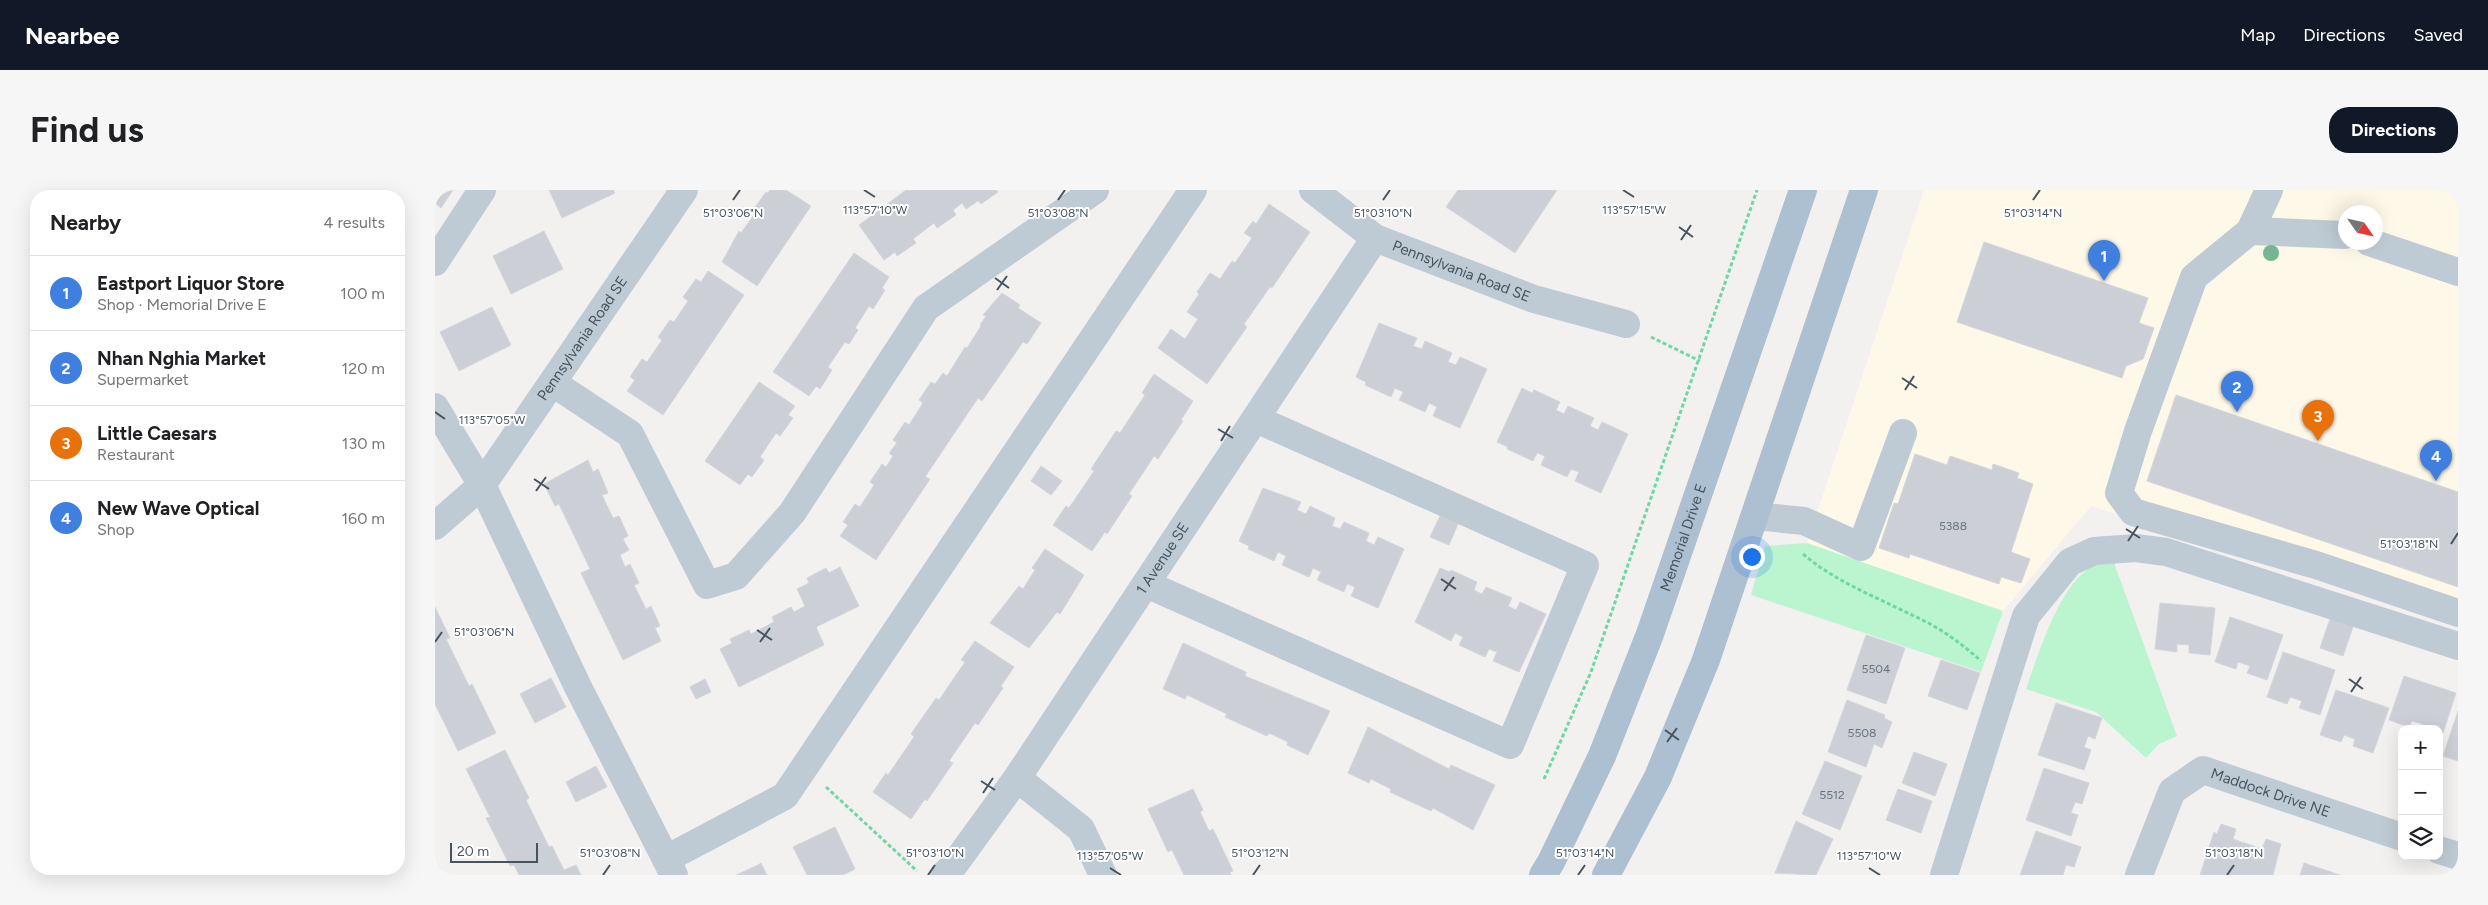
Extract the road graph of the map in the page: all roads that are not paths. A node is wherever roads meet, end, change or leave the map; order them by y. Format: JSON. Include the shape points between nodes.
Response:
{"nodes":[{"id":1,"x":482,"y":190,"type":"edge"},
{"id":2,"x":684,"y":190,"type":"edge"},
{"id":3,"x":1095,"y":190,"type":"edge"},
{"id":4,"x":1193,"y":190,"type":"edge"},
{"id":5,"x":1313,"y":190,"type":"edge"},
{"id":6,"x":1803,"y":190,"type":"edge"},
{"id":7,"x":1864,"y":190,"type":"edge"},
{"id":8,"x":2269,"y":190,"type":"edge"},
{"id":9,"x":2250,"y":231,"type":"junction"},
{"id":10,"x":2338,"y":234,"type":"edge"},
{"id":11,"x":1375,"y":238,"type":"junction"},
{"id":12,"x":2383,"y":247,"type":"edge"},
{"id":13,"x":435,"y":262,"type":"edge"},
{"id":14,"x":2458,"y":272,"type":"edge"},
{"id":15,"x":1626,"y":324,"type":"road end"},
{"id":16,"x":553,"y":383,"type":"junction"},
{"id":17,"x":435,"y":407,"type":"edge"},
{"id":18,"x":1256,"y":419,"type":"junction"},
{"id":19,"x":1903,"y":433,"type":"dead end"},
{"id":20,"x":482,"y":485,"type":"junction"},
{"id":21,"x":1755,"y":516,"type":"junction"},
{"id":22,"x":435,"y":526,"type":"edge"},
{"id":23,"x":1147,"y":584,"type":"junction"},
{"id":24,"x":2458,"y":612,"type":"edge"},
{"id":25,"x":2458,"y":646,"type":"edge"},
{"id":26,"x":1017,"y":778,"type":"junction"},
{"id":27,"x":2398,"y":836,"type":"edge"},
{"id":28,"x":2443,"y":851,"type":"edge"},
{"id":29,"x":2458,"y":856,"type":"edge"},
{"id":30,"x":670,"y":867,"type":"edge"},
{"id":31,"x":944,"y":875,"type":"edge"},
{"id":32,"x":1103,"y":875,"type":"edge"},
{"id":33,"x":1543,"y":875,"type":"edge"},
{"id":34,"x":1606,"y":875,"type":"edge"},
{"id":35,"x":1944,"y":875,"type":"edge"},
{"id":36,"x":2139,"y":875,"type":"edge"}],
"edges":[{"from":1,"to":13,"type":"street"},
{"from":2,"to":16,"type":"street","name":"Pennsylvania Road SE"},
{"from":3,"to":16,"type":"street","via":[[926,308],[792,513],[735,576],[707,585],[630,434]]},
{"from":4,"to":30,"type":"street","via":[[785,796]]},
{"from":5,"to":11,"type":"street","name":"Pennsylvania Road SE"},
{"from":6,"to":33,"type":"main road","name":"Memorial Drive E","via":[[1650,634],[1602,756]]},
{"from":7,"to":21,"type":"main road"},
{"from":8,"to":9,"type":"street"},
{"from":9,"to":10,"type":"street"},
{"from":9,"to":24,"type":"street","via":[[2194,277],[2119,493],[2133,512],[2316,565]]},
{"from":11,"to":15,"type":"street","name":"Pennsylvania Road SE","via":[[1534,299]]},
{"from":11,"to":18,"type":"street","name":"1 Avenue SE"},
{"from":12,"to":14,"type":"street"},
{"from":16,"to":20,"type":"street","name":"Pennsylvania Road SE"},
{"from":17,"to":20,"type":"street"},
{"from":18,"to":23,"type":"street","name":"1 Avenue SE"},
{"from":18,"to":23,"type":"street","via":[[1585,564],[1509,745]]},
{"from":19,"to":21,"type":"street","via":[[1861,547],[1804,521]]},
{"from":20,"to":22,"type":"street","name":"Pennsylvania Road SE"},
{"from":20,"to":30,"type":"street","via":[[578,687]]},
{"from":21,"to":34,"type":"main road","via":[[1706,660],[1662,768]]},
{"from":23,"to":26,"type":"street","name":"1 Avenue SE"},
{"from":25,"to":35,"type":"street","via":[[2166,552],[2136,548],[2094,551],[2070,562],[2026,616]]},
{"from":26,"to":31,"type":"street","name":"1 Avenue SE"},
{"from":26,"to":32,"type":"street","via":[[1081,828]]},
{"from":27,"to":36,"type":"street","name":"Maddock Drive NE","via":[[2203,770],[2172,791]]},
{"from":28,"to":29,"type":"street"}]}
